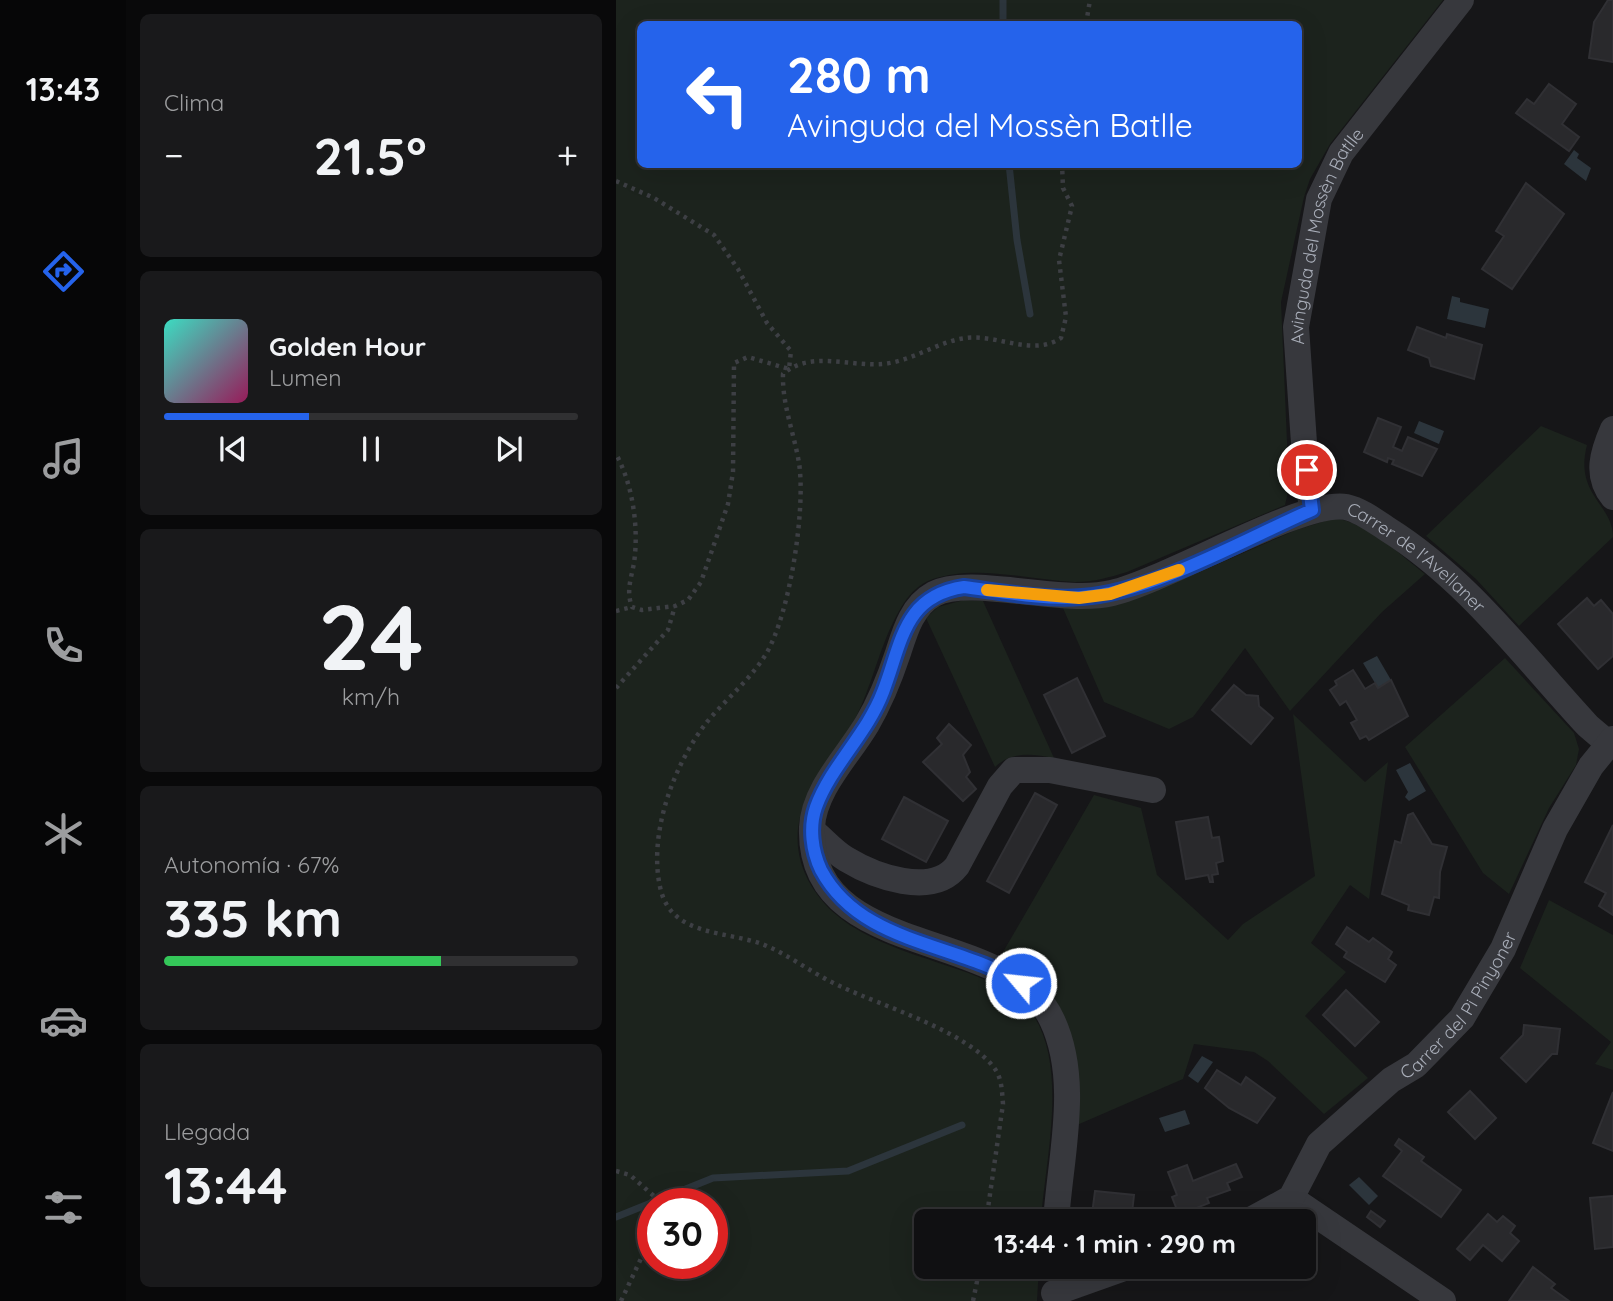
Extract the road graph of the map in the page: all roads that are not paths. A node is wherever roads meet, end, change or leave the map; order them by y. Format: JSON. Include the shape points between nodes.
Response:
{"nodes":[{"id":1,"x":1461,"y":0,"type":"edge"},
{"id":2,"x":1613,"y":429,"type":"edge"},
{"id":3,"x":1613,"y":497,"type":"edge"},
{"id":4,"x":1312,"y":510,"type":"junction"},
{"id":5,"x":1611,"y":742,"type":"edge"},
{"id":6,"x":1153,"y":790,"type":"dead end"},
{"id":7,"x":813,"y":831,"type":"junction"},
{"id":8,"x":1292,"y":1198,"type":"junction"},
{"id":9,"x":1057,"y":1209,"type":"edge"},
{"id":10,"x":1271,"y":1209,"type":"edge"},
{"id":11,"x":1082,"y":1279,"type":"edge"},
{"id":12,"x":1053,"y":1287,"type":"edge"},
{"id":13,"x":1443,"y":1301,"type":"edge"}],
"edges":[{"from":1,"to":4,"type":"street","name":"Avinguda del Mossèn Batlle","via":[[1341,153],[1318,199],[1296,327]]},
{"from":2,"to":3,"type":"street","via":[[1602,463],[1602,477]]},
{"from":4,"to":5,"type":"street","name":"Carrer de l'Avellaner","via":[[1347,508],[1368,517],[1446,570],[1588,726]]},
{"from":4,"to":7,"type":"street","name":"Carrer de l'Avellaner","via":[[1151,582],[1110,594],[1079,598],[964,587],[933,595],[906,626],[877,707],[821,794]]},
{"from":5,"to":8,"type":"street","name":"Carrer del Pi Pinyoner","via":[[1591,766],[1555,829],[1503,949],[1462,1018],[1416,1065],[1391,1080],[1319,1144]]},
{"from":6,"to":7,"type":"street","via":[[1050,770],[1014,770],[1005,778],[957,866],[947,876],[928,881],[868,870],[843,858]]},
{"from":7,"to":9,"type":"street","name":"Carrer de l'Avellaner","via":[[817,862],[835,893],[851,908],[887,929],[1008,975],[1042,1003],[1064,1059],[1065,1121]]},
{"from":8,"to":10,"type":"street"},
{"from":8,"to":13,"type":"street"},
{"from":11,"to":12,"type":"street"}]}
